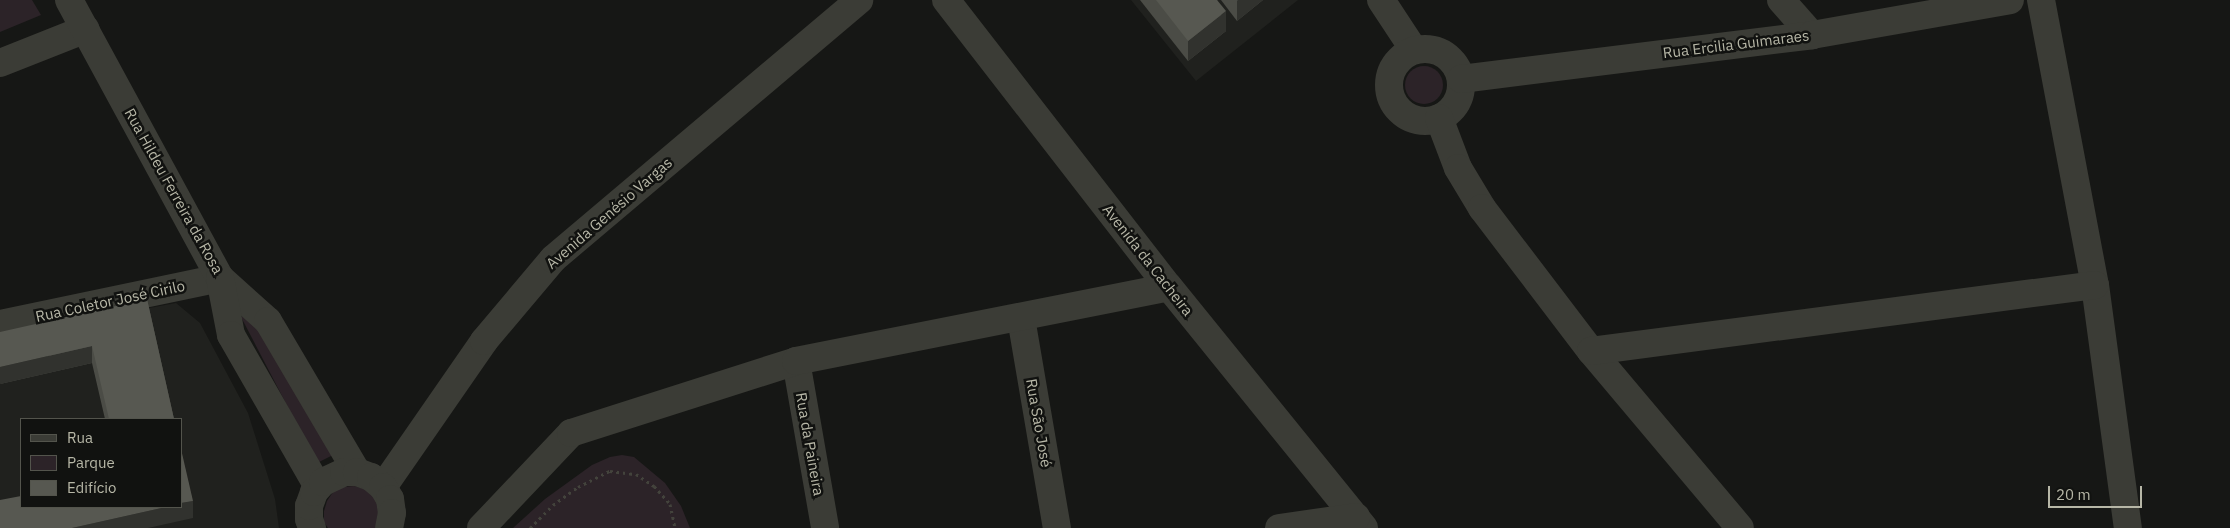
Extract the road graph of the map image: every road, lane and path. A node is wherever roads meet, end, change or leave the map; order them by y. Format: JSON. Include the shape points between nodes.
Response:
{"nodes":[{"id":1,"x":69,"y":0,"type":"edge"},
{"id":2,"x":859,"y":0,"type":"edge"},
{"id":3,"x":946,"y":0,"type":"edge"},
{"id":4,"x":1381,"y":0,"type":"edge"},
{"id":5,"x":1781,"y":0,"type":"edge"},
{"id":6,"x":2010,"y":0,"type":"edge"},
{"id":7,"x":2041,"y":0,"type":"edge"},
{"id":8,"x":86,"y":29,"type":"junction"},
{"id":9,"x":1812,"y":35,"type":"junction"},
{"id":10,"x":1414,"y":50,"type":"junction"},
{"id":11,"x":0,"y":63,"type":"edge"},
{"id":12,"x":1460,"y":79,"type":"junction"},
{"id":13,"x":1439,"y":118,"type":"junction"},
{"id":14,"x":220,"y":278,"type":"junction"},
{"id":15,"x":2095,"y":285,"type":"junction"},
{"id":16,"x":1169,"y":287,"type":"junction"},
{"id":17,"x":1021,"y":318,"type":"junction"},
{"id":18,"x":0,"y":324,"type":"edge"},
{"id":19,"x":1591,"y":351,"type":"junction"},
{"id":20,"x":796,"y":360,"type":"junction"},
{"id":21,"x":357,"y":472,"type":"junction"},
{"id":22,"x":383,"y":487,"type":"junction"},
{"id":23,"x":318,"y":488,"type":"junction"},
{"id":24,"x":1360,"y":523,"type":"edge"},
{"id":25,"x":1327,"y":524,"type":"edge"},
{"id":26,"x":312,"y":528,"type":"edge"},
{"id":27,"x":389,"y":528,"type":"edge"},
{"id":28,"x":481,"y":528,"type":"edge"},
{"id":29,"x":530,"y":528,"type":"edge"},
{"id":30,"x":675,"y":528,"type":"edge"},
{"id":31,"x":824,"y":528,"type":"edge"},
{"id":32,"x":1058,"y":528,"type":"edge"},
{"id":33,"x":1279,"y":528,"type":"edge"},
{"id":34,"x":1740,"y":528,"type":"edge"},
{"id":35,"x":2128,"y":528,"type":"edge"}],
"edges":[{"from":1,"to":8,"type":"street","name":"Rua Hildeu Ferreira da Rosa"},
{"from":2,"to":22,"type":"street","name":"Avenida Genésio Vargas","via":[[553,260],[484,342]]},
{"from":3,"to":16,"type":"street","name":"Avenida da Cacheira"},
{"from":4,"to":10,"type":"street"},
{"from":5,"to":9,"type":"street"},
{"from":6,"to":9,"type":"street","name":"Rua Ercilia Guimaraes"},
{"from":7,"to":15,"type":"street"},
{"from":8,"to":11,"type":"street"},
{"from":8,"to":14,"type":"street","name":"Rua Hildeu Ferreira da Rosa"},
{"from":9,"to":12,"type":"street","name":"Rua Ercilia Guimaraes"},
{"from":10,"to":12,"type":"street","via":[[1427,48],[1449,58]]},
{"from":10,"to":13,"type":"street","via":[[1394,65],[1389,77],[1391,97],[1402,113],[1413,119]]},
{"from":12,"to":13,"type":"street","via":[[1457,103]]},
{"from":13,"to":19,"type":"street","via":[[1458,168],[1482,208]]},
{"from":14,"to":18,"type":"street","name":"Rua Coletor José Cirilo"},
{"from":14,"to":21,"type":"street","name":"Rua Hildeu Ferreira da Rosa","via":[[268,321]]},
{"from":14,"to":23,"type":"street","via":[[231,335]]},
{"from":15,"to":19,"type":"street"},
{"from":15,"to":35,"type":"street"},
{"from":16,"to":17,"type":"street"},
{"from":16,"to":24,"type":"street","name":"Avenida da Cacheira"},
{"from":17,"to":20,"type":"street"},
{"from":17,"to":32,"type":"street","name":"Rua São José"},
{"from":19,"to":34,"type":"street"},
{"from":20,"to":28,"type":"street","via":[[571,433]]},
{"from":20,"to":31,"type":"street","name":"Rua da Paineira"},
{"from":21,"to":22,"type":"street","via":[[371,477]]},
{"from":21,"to":23,"type":"street","via":[[333,475]]},
{"from":22,"to":27,"type":"street","via":[[390,499]]},
{"from":23,"to":26,"type":"street","via":[[309,506]]},
{"from":24,"to":25,"type":"street"},
{"from":25,"to":33,"type":"street"},
{"from":29,"to":30,"type":"path","via":[[552,505],[610,471],[636,474],[654,486],[670,504]]}]}
